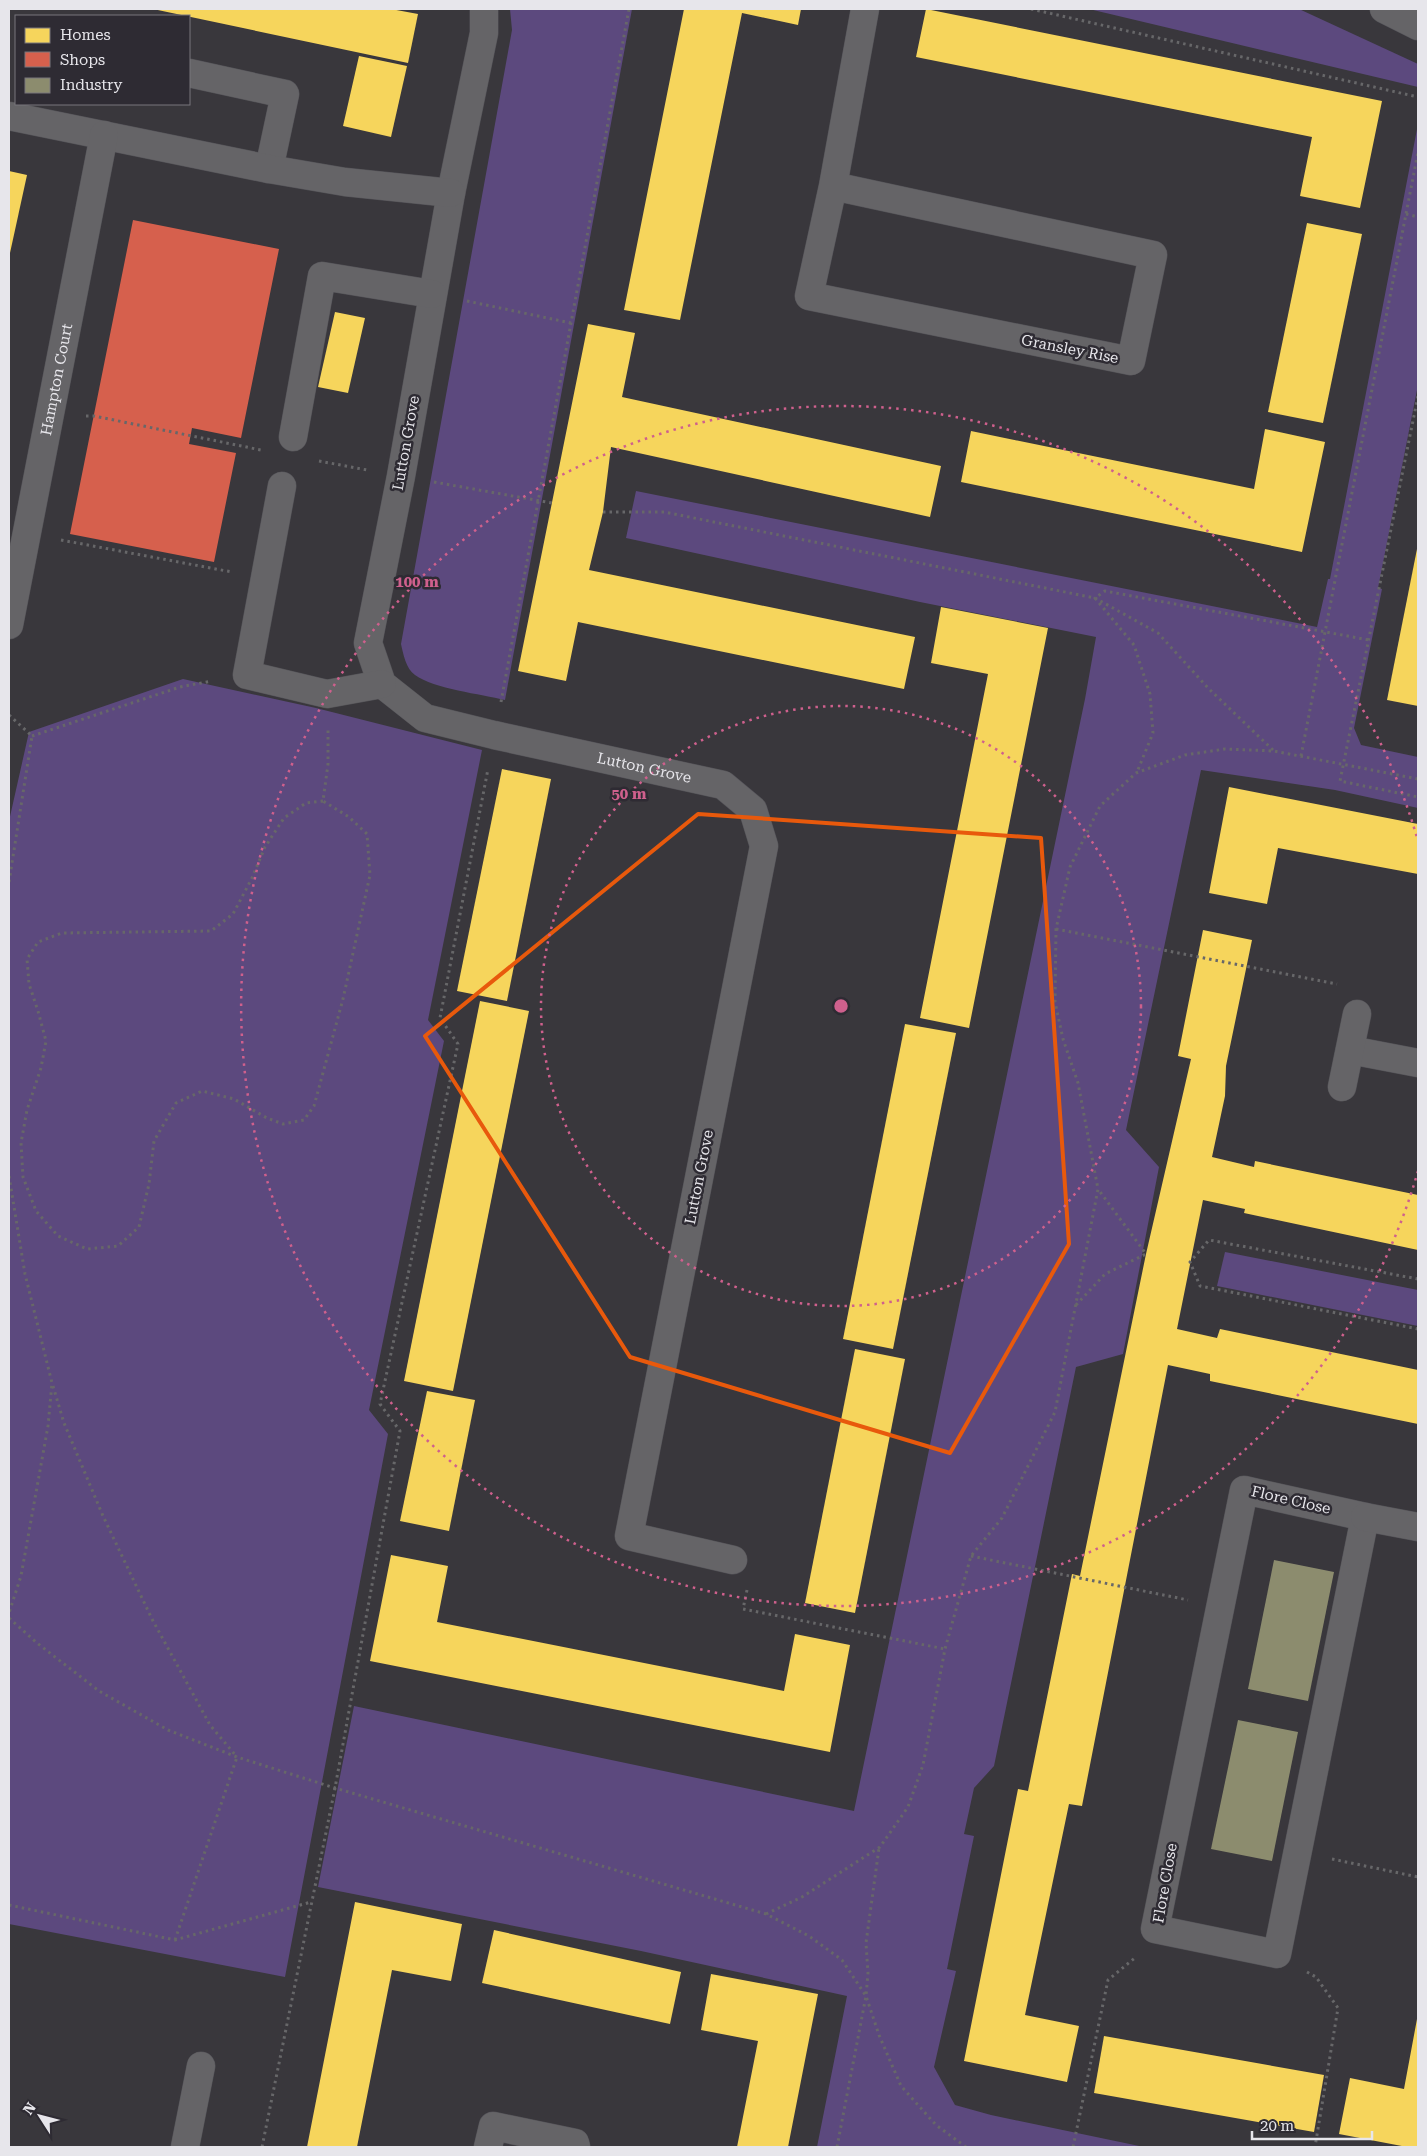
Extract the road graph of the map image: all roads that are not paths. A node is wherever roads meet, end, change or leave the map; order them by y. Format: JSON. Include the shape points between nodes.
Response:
{"nodes":[{"id":1,"x":484,"y":9,"type":"edge"},
{"id":2,"x":864,"y":9,"type":"edge"},
{"id":3,"x":1384,"y":9,"type":"edge"},
{"id":4,"x":1418,"y":26,"type":"edge"},
{"id":5,"x":190,"y":73,"type":"edge"},
{"id":6,"x":9,"y":116,"type":"edge"},
{"id":7,"x":104,"y":135,"type":"junction"},
{"id":8,"x":269,"y":169,"type":"junction"},
{"id":9,"x":832,"y":186,"type":"junction"},
{"id":10,"x":451,"y":193,"type":"junction"},
{"id":11,"x":432,"y":294,"type":"junction"},
{"id":12,"x":292,"y":437,"type":"dead end"},
{"id":13,"x":282,"y":486,"type":"dead end"},
{"id":14,"x":9,"y":625,"type":"edge"},
{"id":15,"x":382,"y":684,"type":"junction"},
{"id":16,"x":1357,"y":1014,"type":"road end"},
{"id":17,"x":1350,"y":1050,"type":"junction"},
{"id":18,"x":1418,"y":1063,"type":"edge"},
{"id":19,"x":1342,"y":1087,"type":"dead end"},
{"id":20,"x":1366,"y":1517,"type":"junction"},
{"id":21,"x":1418,"y":1527,"type":"edge"},
{"id":22,"x":732,"y":1560,"type":"road end"},
{"id":23,"x":201,"y":2066,"type":"dead end"},
{"id":24,"x":185,"y":2147,"type":"edge"},
{"id":25,"x":488,"y":2147,"type":"edge"},
{"id":26,"x":576,"y":2147,"type":"edge"}],
"edges":[{"from":1,"to":10,"type":"street","name":"Lutton Grove","via":[[484,33]]},
{"from":2,"to":9,"type":"street","name":"Gransley Rise"},
{"from":3,"to":4,"type":"street"},
{"from":5,"to":8,"type":"street","via":[[285,94]]},
{"from":6,"to":7,"type":"street"},
{"from":7,"to":8,"type":"street"},
{"from":7,"to":14,"type":"street","name":"Hampton Court"},
{"from":8,"to":10,"type":"street","via":[[345,182]]},
{"from":9,"to":9,"type":"street","name":"Gransley Rise","via":[[1153,256],[1131,361],[809,296]]},
{"from":10,"to":11,"type":"street","name":"Lutton Grove"},
{"from":11,"to":12,"type":"street","via":[[322,276]]},
{"from":11,"to":15,"type":"street","name":"Lutton Grove","via":[[368,643]]},
{"from":13,"to":15,"type":"street","via":[[247,675],[327,694]]},
{"from":15,"to":22,"type":"street","name":"Lutton Grove","via":[[425,718],[723,785],[753,810],[764,846],[629,1536]]},
{"from":16,"to":17,"type":"street"},
{"from":17,"to":18,"type":"street"},
{"from":17,"to":19,"type":"street"},
{"from":20,"to":20,"type":"street","name":"Flore Close","via":[[1277,1954],[1154,1928],[1244,1490]]},
{"from":20,"to":21,"type":"street","name":"Flore Close"},
{"from":23,"to":24,"type":"street"},
{"from":25,"to":26,"type":"street","via":[[493,2126],[575,2144]]}]}
